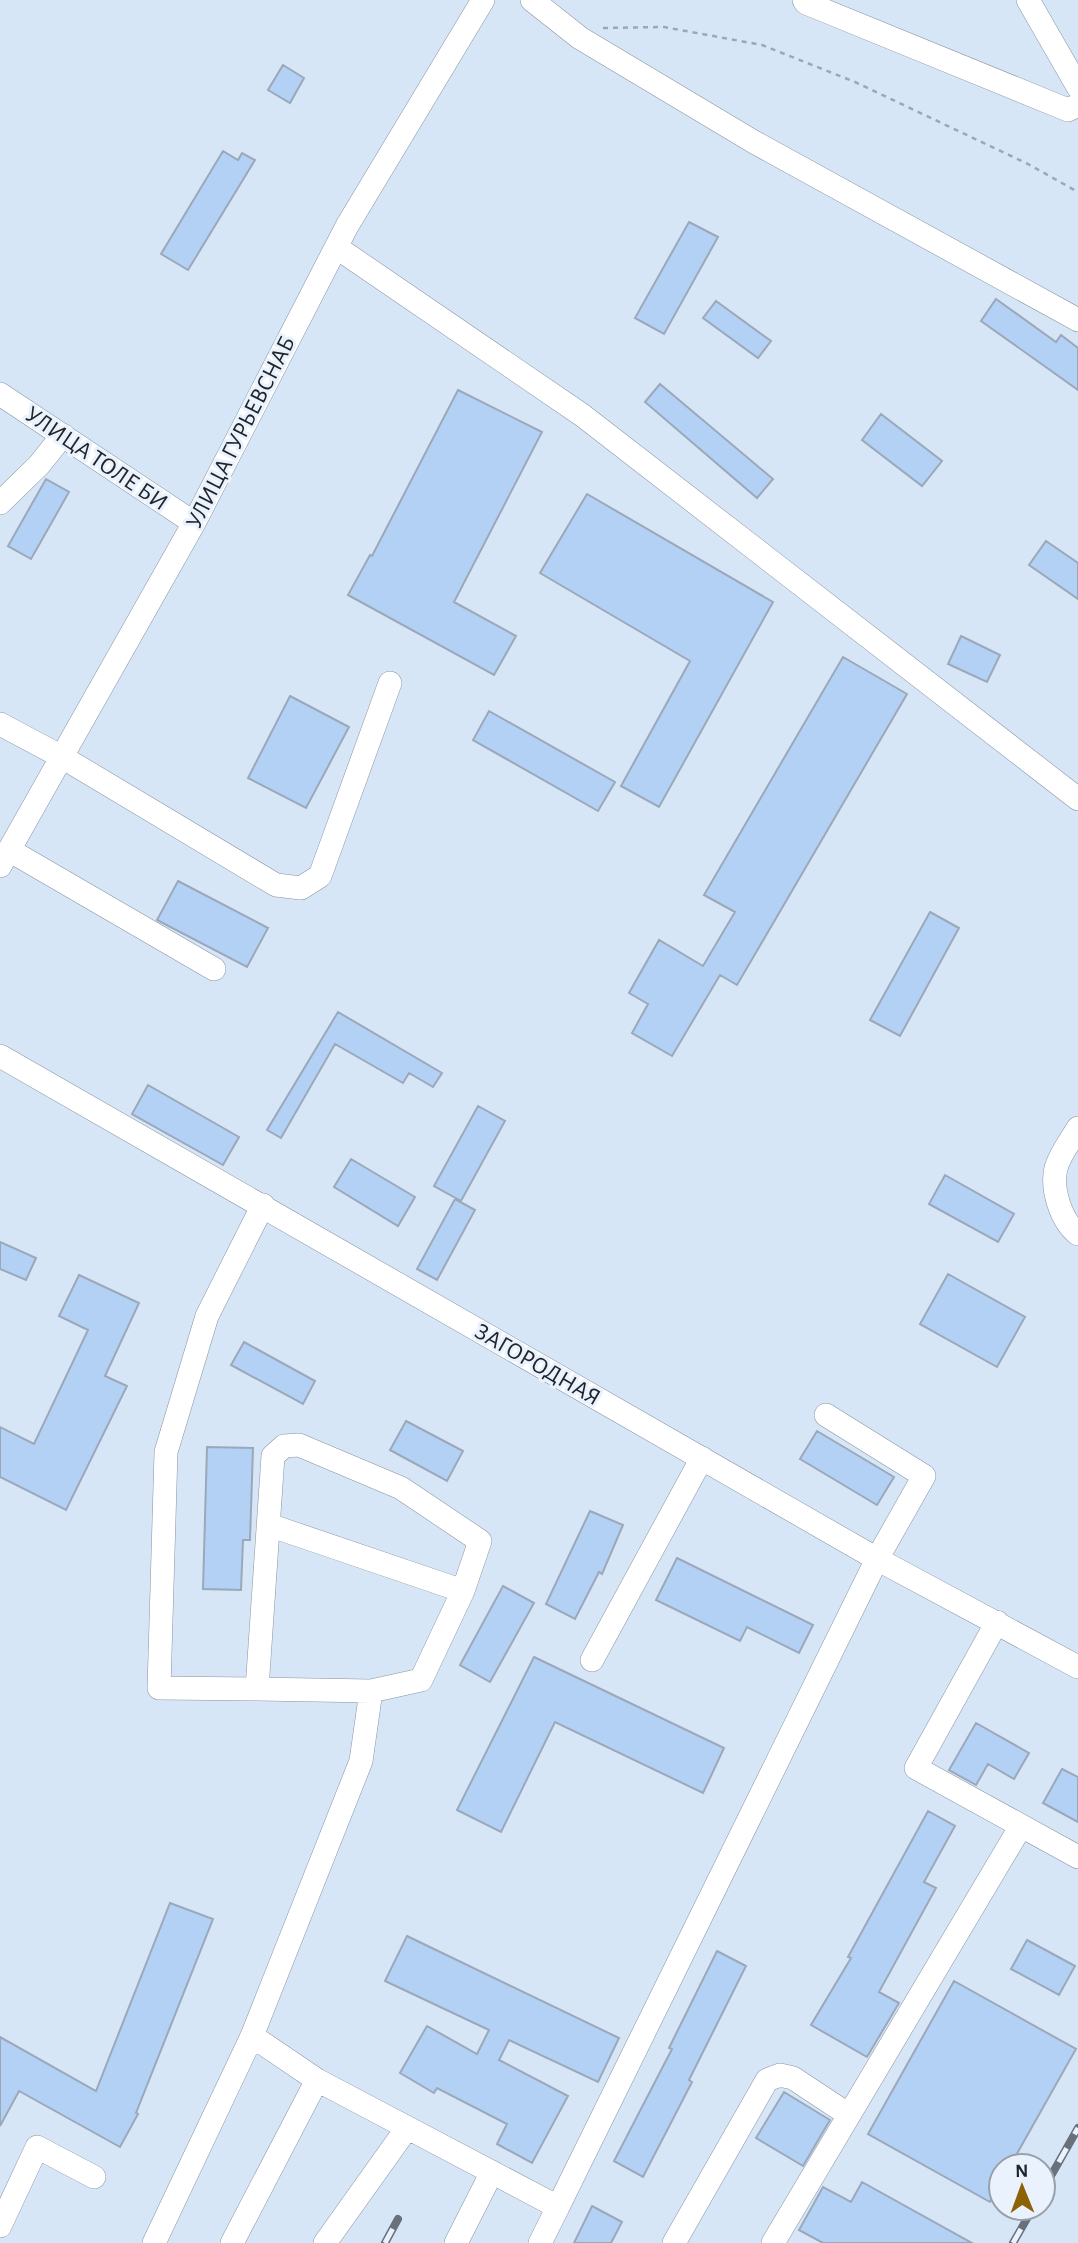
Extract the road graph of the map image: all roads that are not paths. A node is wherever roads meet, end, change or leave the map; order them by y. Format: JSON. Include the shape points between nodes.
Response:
{"nodes":[{"id":1,"x":483,"y":0,"type":"edge"},
{"id":2,"x":532,"y":0,"type":"edge"},
{"id":3,"x":804,"y":0,"type":"edge"},
{"id":4,"x":1028,"y":0,"type":"edge"},
{"id":5,"x":1078,"y":87,"type":"edge"},
{"id":6,"x":1078,"y":104,"type":"edge"},
{"id":7,"x":336,"y":247,"type":"junction"},
{"id":8,"x":1078,"y":320,"type":"edge"},
{"id":9,"x":0,"y":394,"type":"edge"},
{"id":10,"x":63,"y":435,"type":"junction"},
{"id":11,"x":0,"y":503,"type":"edge"},
{"id":12,"x":194,"y":523,"type":"junction"},
{"id":13,"x":390,"y":683,"type":"dead end"},
{"id":14,"x":0,"y":724,"type":"edge"},
{"id":15,"x":62,"y":757,"type":"junction"},
{"id":16,"x":1078,"y":799,"type":"edge"},
{"id":17,"x":5,"y":858,"type":"edge"},
{"id":18,"x":214,"y":969,"type":"dead end"},
{"id":19,"x":0,"y":1056,"type":"edge"},
{"id":20,"x":1078,"y":1128,"type":"edge"},
{"id":21,"x":263,"y":1205,"type":"junction"},
{"id":22,"x":1078,"y":1234,"type":"edge"},
{"id":23,"x":826,"y":1415,"type":"dead end"},
{"id":24,"x":702,"y":1458,"type":"junction"},
{"id":25,"x":269,"y":1525,"type":"junction"},
{"id":26,"x":877,"y":1559,"type":"junction"},
{"id":27,"x":463,"y":1591,"type":"junction"},
{"id":28,"x":997,"y":1622,"type":"junction"},
{"id":29,"x":592,"y":1660,"type":"dead end"},
{"id":30,"x":1078,"y":1667,"type":"edge"},
{"id":31,"x":257,"y":1689,"type":"junction"},
{"id":32,"x":371,"y":1691,"type":"junction"},
{"id":33,"x":1021,"y":1826,"type":"junction"},
{"id":34,"x":1078,"y":1857,"type":"edge"},
{"id":35,"x":252,"y":2036,"type":"junction"},
{"id":36,"x":317,"y":2080,"type":"junction"},
{"id":37,"x":849,"y":2115,"type":"junction"},
{"id":38,"x":407,"y":2127,"type":"junction"},
{"id":39,"x":492,"y":2172,"type":"junction"},
{"id":40,"x":94,"y":2177,"type":"dead end"},
{"id":41,"x":558,"y":2207,"type":"junction"},
{"id":42,"x":0,"y":2226,"type":"edge"},
{"id":43,"x":154,"y":2243,"type":"edge"},
{"id":44,"x":232,"y":2243,"type":"edge"},
{"id":45,"x":325,"y":2243,"type":"edge"},
{"id":46,"x":456,"y":2243,"type":"edge"},
{"id":47,"x":540,"y":2243,"type":"edge"},
{"id":48,"x":674,"y":2243,"type":"edge"},
{"id":49,"x":774,"y":2243,"type":"edge"}],
"edges":[{"from":1,"to":7,"type":"street","name":"УЛИЦА ГУРЬЕВСНАБ"},
{"from":2,"to":8,"type":"street","via":[[580,38],[754,142]]},
{"from":3,"to":6,"type":"street","via":[[1068,110]]},
{"from":4,"to":5,"type":"street"},
{"from":7,"to":12,"type":"street","name":"УЛИЦА ГУРЬЕВСНАБ"},
{"from":7,"to":16,"type":"street","via":[[582,415]]},
{"from":9,"to":10,"type":"street","name":"УЛИЦА ТОЛЕ БИ"},
{"from":10,"to":11,"type":"street"},
{"from":10,"to":12,"type":"street","name":"УЛИЦА ТОЛЕ БИ"},
{"from":12,"to":15,"type":"street","name":"УЛИЦА ГУРЬЕВСНАБ"},
{"from":13,"to":15,"type":"street","via":[[320,876],[300,888],[276,885]]},
{"from":14,"to":15,"type":"street"},
{"from":15,"to":17,"type":"street","name":"УЛИЦА ГУРЬЕВСНАБ"},
{"from":17,"to":18,"type":"street"},
{"from":19,"to":21,"type":"street","name":"ЗАГОРОДНАЯ"},
{"from":20,"to":22,"type":"street","via":[[1056,1168],[1057,1200],[1067,1225]]},
{"from":21,"to":24,"type":"street","name":"ЗАГОРОДНАЯ"},
{"from":21,"to":31,"type":"street","via":[[207,1317],[166,1452],[159,1688]]},
{"from":23,"to":26,"type":"street","via":[[924,1476]]},
{"from":24,"to":26,"type":"street","name":"ЗАГОРОДНАЯ"},
{"from":24,"to":29,"type":"street"},
{"from":25,"to":27,"type":"street"},
{"from":25,"to":27,"type":"street","via":[[273,1456],[284,1446],[299,1445],[401,1488],[480,1541]]},
{"from":25,"to":31,"type":"street"},
{"from":26,"to":28,"type":"street","name":"ЗАГОРОДНАЯ"},
{"from":26,"to":41,"type":"street"},
{"from":27,"to":32,"type":"street","via":[[421,1680]]},
{"from":28,"to":30,"type":"street","name":"ЗАГОРОДНАЯ"},
{"from":28,"to":33,"type":"street","via":[[916,1768]]},
{"from":31,"to":32,"type":"street"},
{"from":32,"to":35,"type":"street","via":[[361,1761]]},
{"from":33,"to":34,"type":"street"},
{"from":33,"to":37,"type":"street"},
{"from":35,"to":36,"type":"street"},
{"from":35,"to":43,"type":"street"},
{"from":36,"to":38,"type":"street"},
{"from":36,"to":44,"type":"street"},
{"from":37,"to":48,"type":"street","via":[[793,2078],[780,2075],[767,2080]]},
{"from":37,"to":49,"type":"street"},
{"from":38,"to":39,"type":"street"},
{"from":38,"to":45,"type":"street"},
{"from":39,"to":41,"type":"street"},
{"from":39,"to":46,"type":"street"},
{"from":40,"to":42,"type":"street","via":[[37,2147]]},
{"from":41,"to":47,"type":"street"}]}
